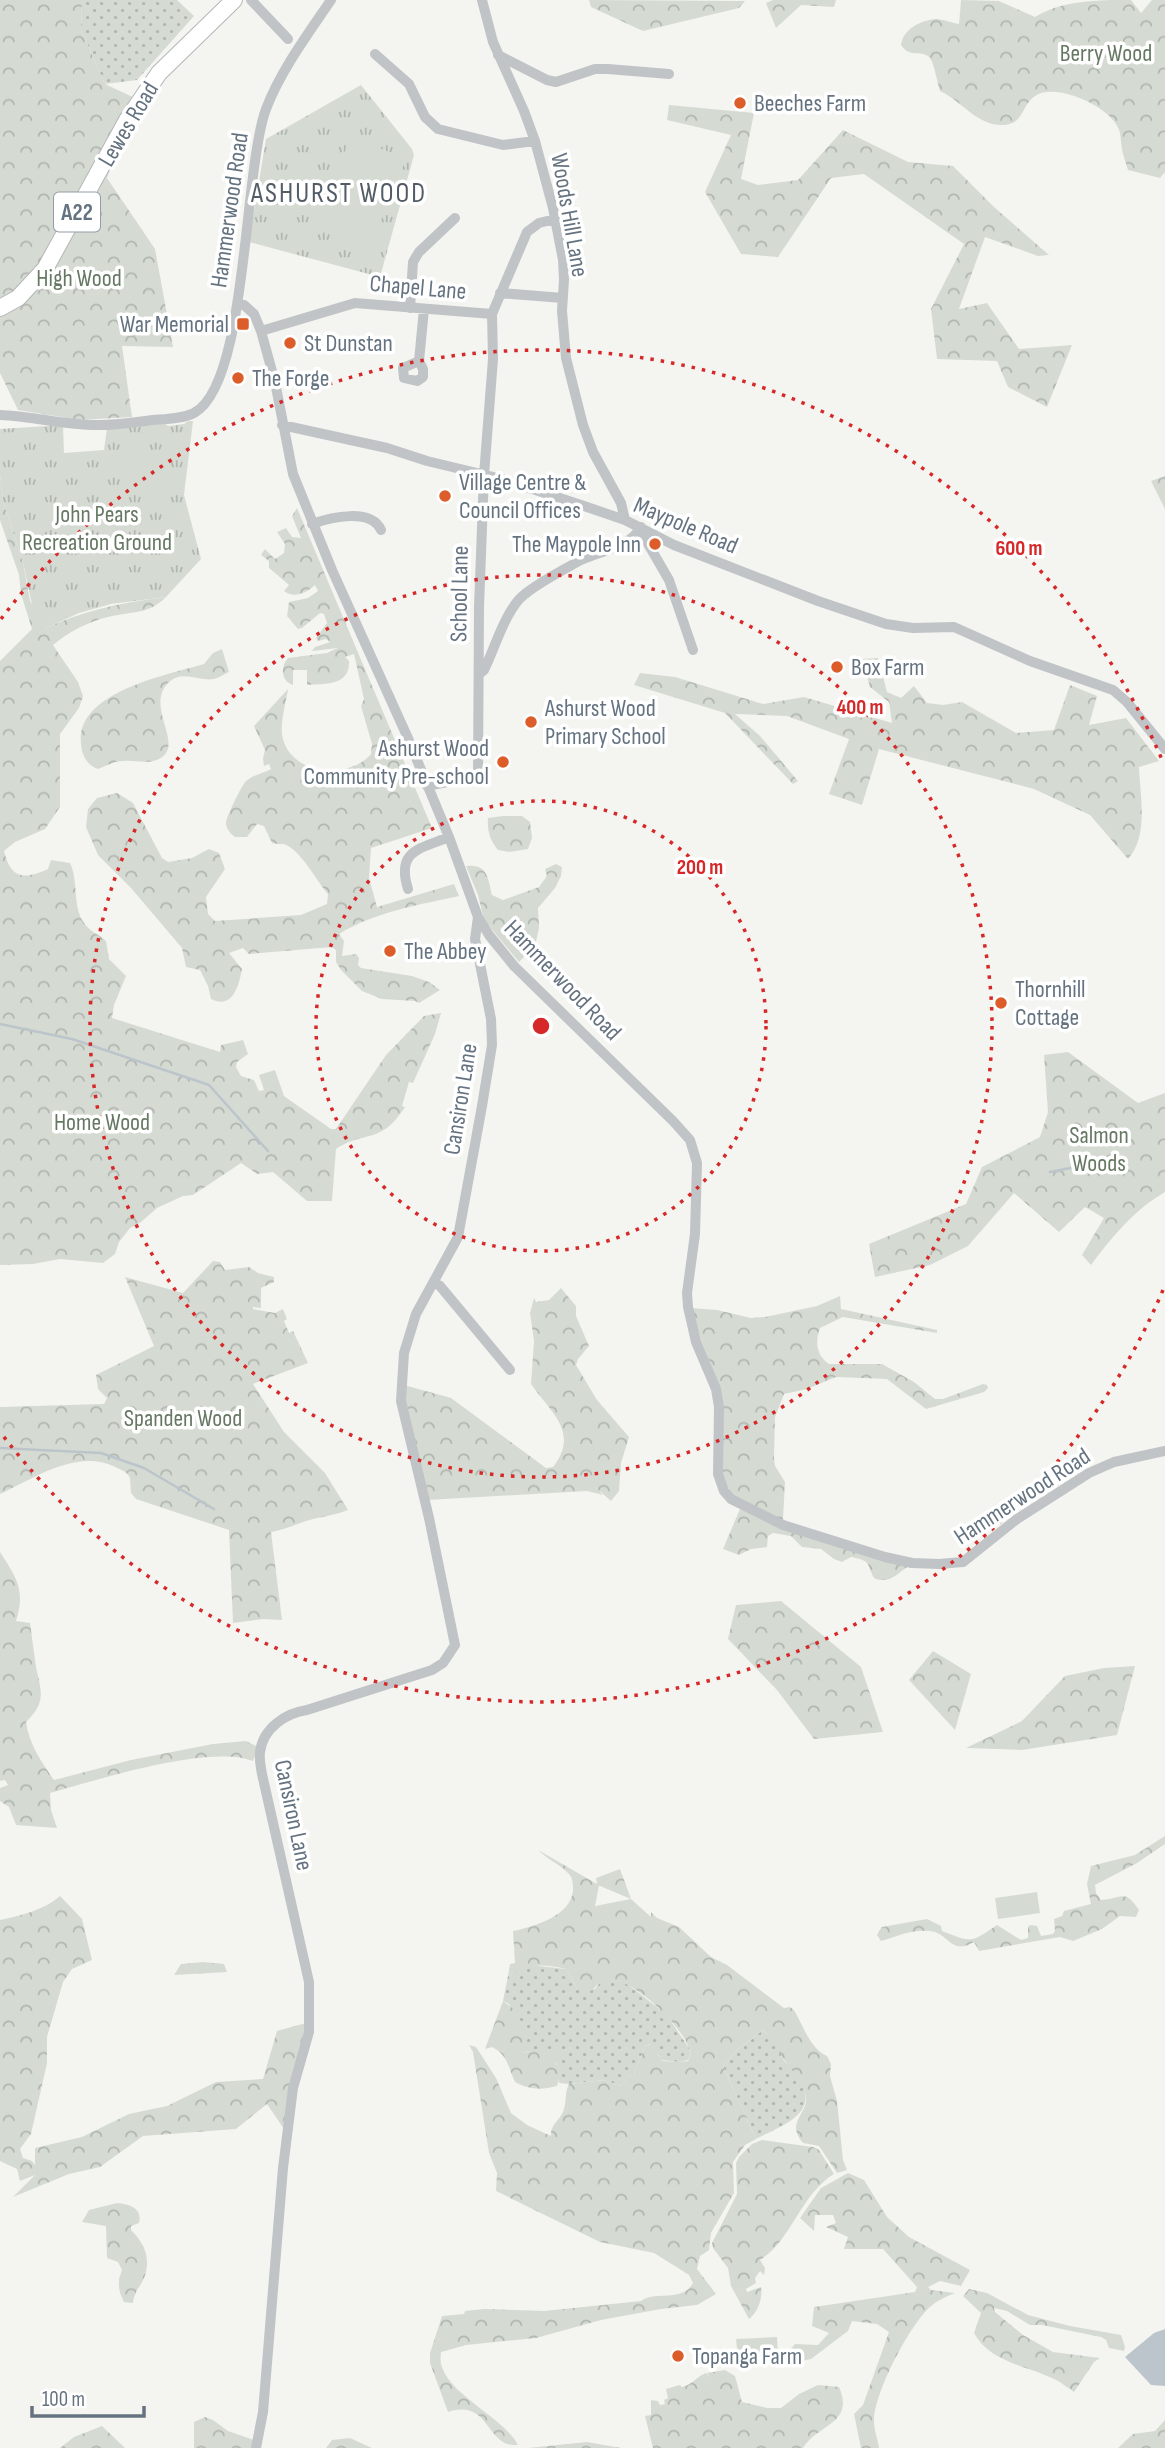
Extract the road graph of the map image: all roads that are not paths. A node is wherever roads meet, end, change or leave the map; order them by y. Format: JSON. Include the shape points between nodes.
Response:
{"nodes":[{"id":1,"x":234,"y":0,"type":"edge"},
{"id":2,"x":251,"y":0,"type":"edge"},
{"id":3,"x":331,"y":0,"type":"edge"},
{"id":4,"x":482,"y":0,"type":"edge"},
{"id":5,"x":288,"y":39,"type":"junction"},
{"id":6,"x":305,"y":40,"type":"junction"},
{"id":7,"x":375,"y":54,"type":"dead end"},
{"id":8,"x":498,"y":55,"type":"junction"},
{"id":9,"x":292,"y":59,"type":"junction"},
{"id":10,"x":668,"y":74,"type":"dead end"},
{"id":11,"x":535,"y":141,"type":"junction"},
{"id":12,"x":455,"y":218,"type":"dead end"},
{"id":13,"x":555,"y":219,"type":"junction"},
{"id":14,"x":500,"y":293,"type":"junction"},
{"id":15,"x":563,"y":298,"type":"junction"},
{"id":16,"x":238,"y":303,"type":"junction"},
{"id":17,"x":0,"y":308,"type":"edge"},
{"id":18,"x":410,"y":308,"type":"junction"},
{"id":19,"x":424,"y":309,"type":"junction"},
{"id":20,"x":492,"y":313,"type":"junction"},
{"id":21,"x":261,"y":331,"type":"junction"},
{"id":22,"x":419,"y":362,"type":"dead end"},
{"id":23,"x":0,"y":415,"type":"edge"},
{"id":24,"x":282,"y":425,"type":"junction"},
{"id":25,"x":484,"y":475,"type":"junction"},
{"id":26,"x":625,"y":520,"type":"junction"},
{"id":27,"x":313,"y":524,"type":"junction"},
{"id":28,"x":641,"y":529,"type":"junction"},
{"id":29,"x":381,"y":530,"type":"dead end"},
{"id":30,"x":693,"y":650,"type":"dead end"},
{"id":31,"x":479,"y":674,"type":"junction"},
{"id":32,"x":1165,"y":749,"type":"edge"},
{"id":33,"x":427,"y":786,"type":"junction"},
{"id":34,"x":449,"y":837,"type":"junction"},
{"id":35,"x":419,"y":849,"type":"junction"},
{"id":36,"x":424,"y":860,"type":"dead end"},
{"id":37,"x":408,"y":889,"type":"dead end"},
{"id":38,"x":478,"y":917,"type":"junction"},
{"id":39,"x":435,"y":1282,"type":"junction"},
{"id":40,"x":510,"y":1370,"type":"dead end"},
{"id":41,"x":1165,"y":1451,"type":"edge"},
{"id":42,"x":256,"y":2448,"type":"edge"}],
"edges":[{"from":1,"to":17,"type":"highway","name":"Lewes Road","number":"A22","via":[[159,73],[127,120],[45,269],[18,298]]},
{"from":2,"to":5,"type":"street"},
{"from":3,"to":6,"type":"street","name":"Hammerwood Road"},
{"from":4,"to":8,"type":"street","name":"Woods Hill Lane"},
{"from":5,"to":6,"type":"street"},
{"from":5,"to":9,"type":"street"},
{"from":6,"to":9,"type":"street","name":"Hammerwood Road"},
{"from":7,"to":11,"type":"street","via":[[409,84],[425,117],[438,129],[503,145]]},
{"from":8,"to":10,"type":"street","via":[[556,82],[595,69]]},
{"from":8,"to":11,"type":"street","name":"Woods Hill Lane"},
{"from":9,"to":16,"type":"street","name":"Hammerwood Road","via":[[266,108],[257,141]]},
{"from":11,"to":13,"type":"street","name":"Woods Hill Lane"},
{"from":12,"to":18,"type":"street","via":[[413,262]]},
{"from":13,"to":14,"type":"street","name":"School Lane","via":[[527,232]]},
{"from":13,"to":15,"type":"street","name":"Woods Hill Lane","via":[[563,260]]},
{"from":14,"to":15,"type":"street"},
{"from":14,"to":20,"type":"street","name":"School Lane"},
{"from":15,"to":26,"type":"street","name":"Woods Hill Lane","via":[[566,358],[583,425]]},
{"from":16,"to":21,"type":"street","name":"Hammerwood Road","via":[[254,314]]},
{"from":16,"to":23,"type":"street","via":[[216,388],[193,414],[101,425]]},
{"from":18,"to":19,"type":"street","name":"Chapel Lane"},
{"from":18,"to":21,"type":"street","name":"Chapel Lane","via":[[355,303]]},
{"from":19,"to":20,"type":"street","name":"Chapel Lane"},
{"from":19,"to":22,"type":"street"},
{"from":20,"to":25,"type":"street","name":"School Lane","via":[[494,359]]},
{"from":21,"to":24,"type":"street","name":"Hammerwood Road"},
{"from":24,"to":25,"type":"street","name":"Maypole Road"},
{"from":24,"to":27,"type":"street","name":"Hammerwood Road","via":[[293,474]]},
{"from":25,"to":26,"type":"street","name":"Maypole Road"},
{"from":25,"to":31,"type":"street","name":"School Lane"},
{"from":26,"to":28,"type":"street","name":"Maypole Road"},
{"from":27,"to":29,"type":"street","via":[[331,517],[369,517]]},
{"from":27,"to":33,"type":"street","name":"Hammerwood Road"},
{"from":28,"to":30,"type":"street","via":[[669,580]]},
{"from":28,"to":31,"type":"street","via":[[623,545],[582,560],[523,595]]},
{"from":28,"to":32,"type":"street","name":"Maypole Road","via":[[818,601],[894,626],[954,627],[1113,690]]},
{"from":31,"to":33,"type":"street","name":"School Lane","via":[[478,776]]},
{"from":33,"to":34,"type":"street","name":"Hammerwood Road"},
{"from":34,"to":35,"type":"street"},
{"from":34,"to":38,"type":"street","name":"Hammerwood Road"},
{"from":35,"to":36,"type":"street"},
{"from":35,"to":37,"type":"street","via":[[404,866]]},
{"from":38,"to":39,"type":"street","name":"Cansiron Lane","via":[[475,939],[492,1045],[458,1237]]},
{"from":38,"to":41,"type":"street","name":"Hammerwood Road","via":[[513,966],[690,1140],[697,1177],[688,1307],[696,1342],[716,1389],[718,1474],[731,1499],[783,1525],[885,1557],[912,1563],[963,1562],[1017,1519],[1089,1473],[1114,1462]]},
{"from":39,"to":40,"type":"street"},
{"from":39,"to":42,"type":"street","name":"Cansiron Lane","via":[[416,1314],[404,1353],[401,1401],[455,1645],[432,1670],[292,1712],[272,1727],[260,1752],[309,1982],[309,2032],[291,2101]]}]}
